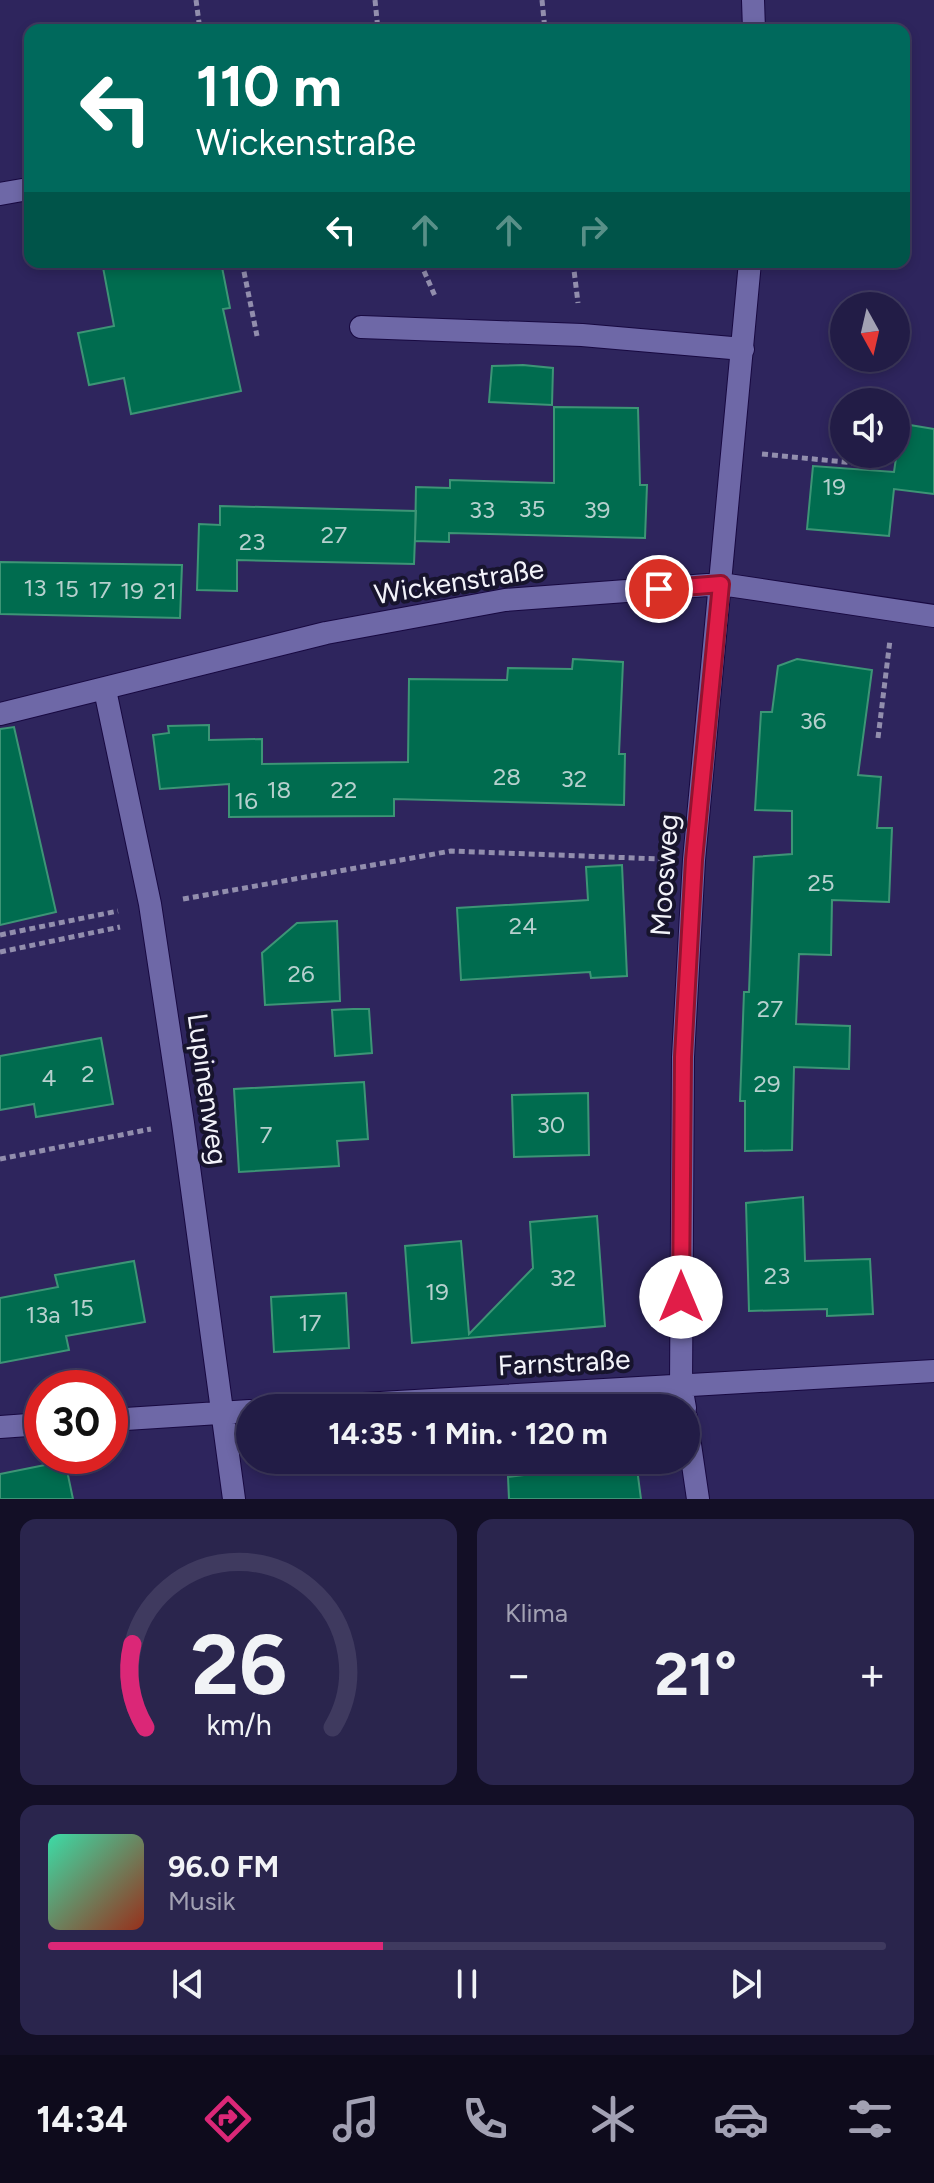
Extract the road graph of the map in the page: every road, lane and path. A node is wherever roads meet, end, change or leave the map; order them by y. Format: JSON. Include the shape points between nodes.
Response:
{"nodes":[{"id":1,"x":196,"y":0,"type":"edge"},
{"id":2,"x":375,"y":0,"type":"edge"},
{"id":3,"x":542,"y":0,"type":"edge"},
{"id":4,"x":753,"y":0,"type":"edge"},
{"id":5,"x":199,"y":24,"type":"edge"},
{"id":6,"x":377,"y":24,"type":"edge"},
{"id":7,"x":544,"y":24,"type":"edge"},
{"id":8,"x":754,"y":24,"type":"edge"},
{"id":9,"x":24,"y":190,"type":"edge"},
{"id":10,"x":0,"y":194,"type":"edge"},
{"id":11,"x":243,"y":268,"type":"edge"},
{"id":12,"x":750,"y":268,"type":"edge"},
{"id":13,"x":361,"y":327,"type":"dead end"},
{"id":14,"x":257,"y":336,"type":"dead end"},
{"id":15,"x":743,"y":349,"type":"junction"},
{"id":16,"x":734,"y":451,"type":"junction"},
{"id":17,"x":830,"y":461,"type":"edge"},
{"id":18,"x":721,"y":584,"type":"junction"},
{"id":19,"x":894,"y":610,"type":"junction"},
{"id":20,"x":934,"y":616,"type":"edge"},
{"id":21,"x":105,"y":690,"type":"junction"},
{"id":22,"x":0,"y":714,"type":"edge"},
{"id":23,"x":878,"y":738,"type":"dead end"},
{"id":24,"x":694,"y":860,"type":"junction"},
{"id":25,"x":151,"y":912,"type":"junction"},
{"id":26,"x":0,"y":935,"type":"edge"},
{"id":27,"x":0,"y":952,"type":"edge"},
{"id":28,"x":183,"y":1123,"type":"junction"},
{"id":29,"x":0,"y":1159,"type":"edge"},
{"id":30,"x":934,"y":1371,"type":"edge"},
{"id":31,"x":683,"y":1394,"type":"edge"},
{"id":32,"x":700,"y":1395,"type":"edge"},
{"id":33,"x":236,"y":1411,"type":"edge"},
{"id":34,"x":221,"y":1412,"type":"junction"},
{"id":35,"x":128,"y":1419,"type":"edge"},
{"id":36,"x":24,"y":1425,"type":"edge"},
{"id":37,"x":0,"y":1427,"type":"edge"},
{"id":38,"x":694,"y":1474,"type":"edge"},
{"id":39,"x":234,"y":1499,"type":"edge"},
{"id":40,"x":698,"y":1499,"type":"edge"}],
"edges":[{"from":1,"to":5,"type":"path"},
{"from":2,"to":6,"type":"path"},
{"from":3,"to":7,"type":"path"},
{"from":4,"to":8,"type":"street"},
{"from":9,"to":10,"type":"street"},
{"from":11,"to":14,"type":"path"},
{"from":12,"to":15,"type":"street","name":"Moosweg"},
{"from":13,"to":15,"type":"street","via":[[582,335]]},
{"from":15,"to":16,"type":"street","name":"Moosweg"},
{"from":16,"to":17,"type":"path"},
{"from":16,"to":18,"type":"street","name":"Moosweg"},
{"from":18,"to":19,"type":"street","name":"Wickenstraße"},
{"from":18,"to":21,"type":"street","name":"Wickenstraße","via":[[505,600],[326,633]]},
{"from":18,"to":24,"type":"street","name":"Moosweg"},
{"from":19,"to":20,"type":"street","name":"Wickenstraße"},
{"from":19,"to":23,"type":"path"},
{"from":21,"to":22,"type":"street","name":"Wickenstraße"},
{"from":21,"to":25,"type":"street","name":"Lupinenweg"},
{"from":24,"to":25,"type":"path","via":[[451,851]]},
{"from":24,"to":31,"type":"street","name":"Moosweg","via":[[683,1057]]},
{"from":25,"to":26,"type":"path"},
{"from":25,"to":27,"type":"path"},
{"from":25,"to":28,"type":"street","name":"Lupinenweg"},
{"from":28,"to":29,"type":"path"},
{"from":28,"to":34,"type":"street","name":"Lupinenweg"},
{"from":30,"to":32,"type":"street","name":"Farnstraße"},
{"from":33,"to":34,"type":"street"},
{"from":34,"to":35,"type":"street"},
{"from":34,"to":39,"type":"street","name":"Lupinenweg"},
{"from":36,"to":37,"type":"street"},
{"from":38,"to":40,"type":"street"}]}
